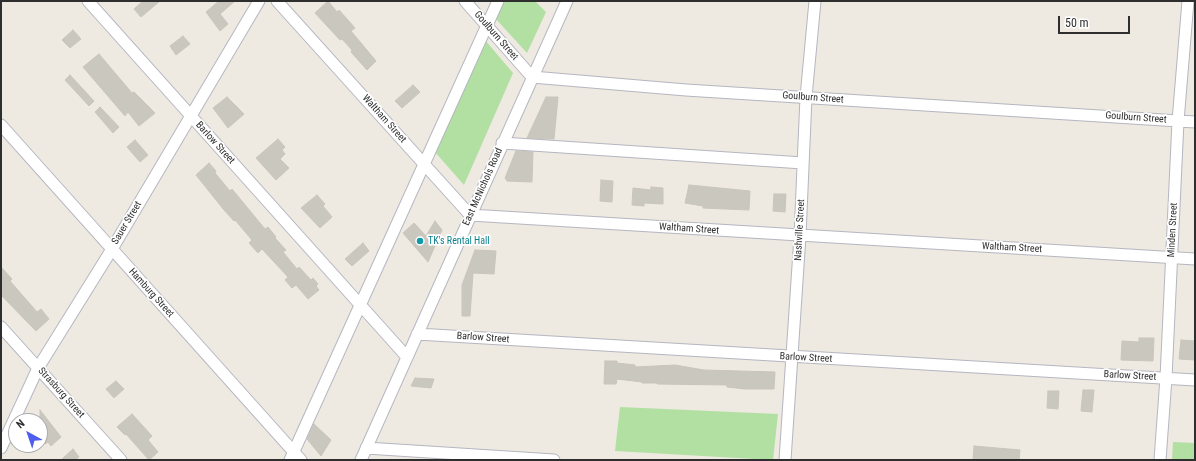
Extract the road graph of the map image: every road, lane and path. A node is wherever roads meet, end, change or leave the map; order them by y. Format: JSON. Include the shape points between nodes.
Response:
{"nodes":[{"id":1,"x":88,"y":1,"type":"edge"},
{"id":2,"x":259,"y":1,"type":"edge"},
{"id":3,"x":277,"y":1,"type":"edge"},
{"id":4,"x":465,"y":1,"type":"edge"},
{"id":5,"x":498,"y":1,"type":"edge"},
{"id":6,"x":567,"y":1,"type":"edge"},
{"id":7,"x":815,"y":1,"type":"edge"},
{"id":8,"x":1188,"y":1,"type":"edge"},
{"id":9,"x":487,"y":26,"type":"junction"},
{"id":10,"x":532,"y":77,"type":"junction"},
{"id":11,"x":806,"y":97,"type":"junction"},
{"id":12,"x":191,"y":116,"type":"junction"},
{"id":13,"x":1178,"y":121,"type":"junction"},
{"id":14,"x":1195,"y":122,"type":"edge"},
{"id":15,"x":1,"y":125,"type":"edge"},
{"id":16,"x":502,"y":144,"type":"junction"},
{"id":17,"x":803,"y":163,"type":"junction"},
{"id":18,"x":424,"y":164,"type":"junction"},
{"id":19,"x":470,"y":215,"type":"junction"},
{"id":20,"x":800,"y":236,"type":"junction"},
{"id":21,"x":112,"y":249,"type":"junction"},
{"id":22,"x":1171,"y":257,"type":"junction"},
{"id":23,"x":1195,"y":259,"type":"edge"},
{"id":24,"x":361,"y":305,"type":"junction"},
{"id":25,"x":1,"y":327,"type":"edge"},
{"id":26,"x":417,"y":334,"type":"junction"},
{"id":27,"x":407,"y":357,"type":"junction"},
{"id":28,"x":792,"y":357,"type":"junction"},
{"id":29,"x":38,"y":368,"type":"junction"},
{"id":30,"x":1166,"y":378,"type":"junction"},
{"id":31,"x":1195,"y":380,"type":"edge"},
{"id":32,"x":1,"y":448,"type":"edge"},
{"id":33,"x":366,"y":448,"type":"junction"},
{"id":34,"x":292,"y":456,"type":"edge"},
{"id":35,"x":121,"y":460,"type":"edge"},
{"id":36,"x":301,"y":460,"type":"edge"},
{"id":37,"x":361,"y":460,"type":"edge"},
{"id":38,"x":554,"y":460,"type":"edge"},
{"id":39,"x":785,"y":460,"type":"edge"},
{"id":40,"x":1160,"y":460,"type":"edge"}],
"edges":[{"from":1,"to":12,"type":"street","name":"Barlow Street"},
{"from":2,"to":12,"type":"street","name":"Sauer Street"},
{"from":3,"to":18,"type":"street","name":"Waltham Street"},
{"from":4,"to":9,"type":"street","name":"Goulburn Street"},
{"from":5,"to":9,"type":"street"},
{"from":6,"to":10,"type":"street","name":"East McNichols Road"},
{"from":7,"to":11,"type":"street","name":"Nashville Street"},
{"from":8,"to":13,"type":"street","name":"Minden Street"},
{"from":9,"to":10,"type":"street","name":"Goulburn Street"},
{"from":9,"to":18,"type":"street"},
{"from":10,"to":11,"type":"street","name":"Goulburn Street"},
{"from":10,"to":16,"type":"street","name":"East McNichols Road"},
{"from":11,"to":13,"type":"street","name":"Goulburn Street"},
{"from":11,"to":17,"type":"street","name":"Nashville Street"},
{"from":12,"to":21,"type":"street","name":"Sauer Street"},
{"from":12,"to":24,"type":"street","name":"Barlow Street"},
{"from":13,"to":14,"type":"street","name":"Goulburn Street"},
{"from":13,"to":22,"type":"street","name":"Minden Street"},
{"from":15,"to":21,"type":"street","name":"Hamburg Street"},
{"from":16,"to":17,"type":"street"},
{"from":16,"to":19,"type":"street","name":"East McNichols Road"},
{"from":17,"to":20,"type":"street","name":"Nashville Street"},
{"from":18,"to":19,"type":"street","name":"Waltham Street"},
{"from":18,"to":24,"type":"street"},
{"from":19,"to":20,"type":"street","name":"Waltham Street"},
{"from":19,"to":26,"type":"street","name":"East McNichols Road"},
{"from":20,"to":22,"type":"street","name":"Waltham Street"},
{"from":20,"to":28,"type":"street","name":"Nashville Street"},
{"from":21,"to":29,"type":"street","name":"Sauer Street"},
{"from":21,"to":34,"type":"street","name":"Hamburg Street"},
{"from":22,"to":23,"type":"street","name":"Waltham Street"},
{"from":22,"to":30,"type":"street","name":"Minden Street"},
{"from":24,"to":27,"type":"street","name":"Barlow Street"},
{"from":24,"to":34,"type":"street"},
{"from":25,"to":29,"type":"street","name":"Strasburg Street"},
{"from":26,"to":27,"type":"street","name":"East McNichols Road"},
{"from":26,"to":28,"type":"street","name":"Barlow Street"},
{"from":27,"to":33,"type":"street","name":"East McNichols Road"},
{"from":28,"to":30,"type":"street","name":"Barlow Street"},
{"from":28,"to":39,"type":"street","name":"Nashville Street"},
{"from":29,"to":32,"type":"street","name":"Sauer Street"},
{"from":29,"to":35,"type":"street","name":"Strasburg Street"},
{"from":30,"to":31,"type":"street","name":"Barlow Street"},
{"from":30,"to":40,"type":"street","name":"Minden Street"},
{"from":33,"to":37,"type":"street","name":"East McNichols Road"},
{"from":33,"to":38,"type":"street"},
{"from":34,"to":36,"type":"street","name":"Hamburg Street"}]}
